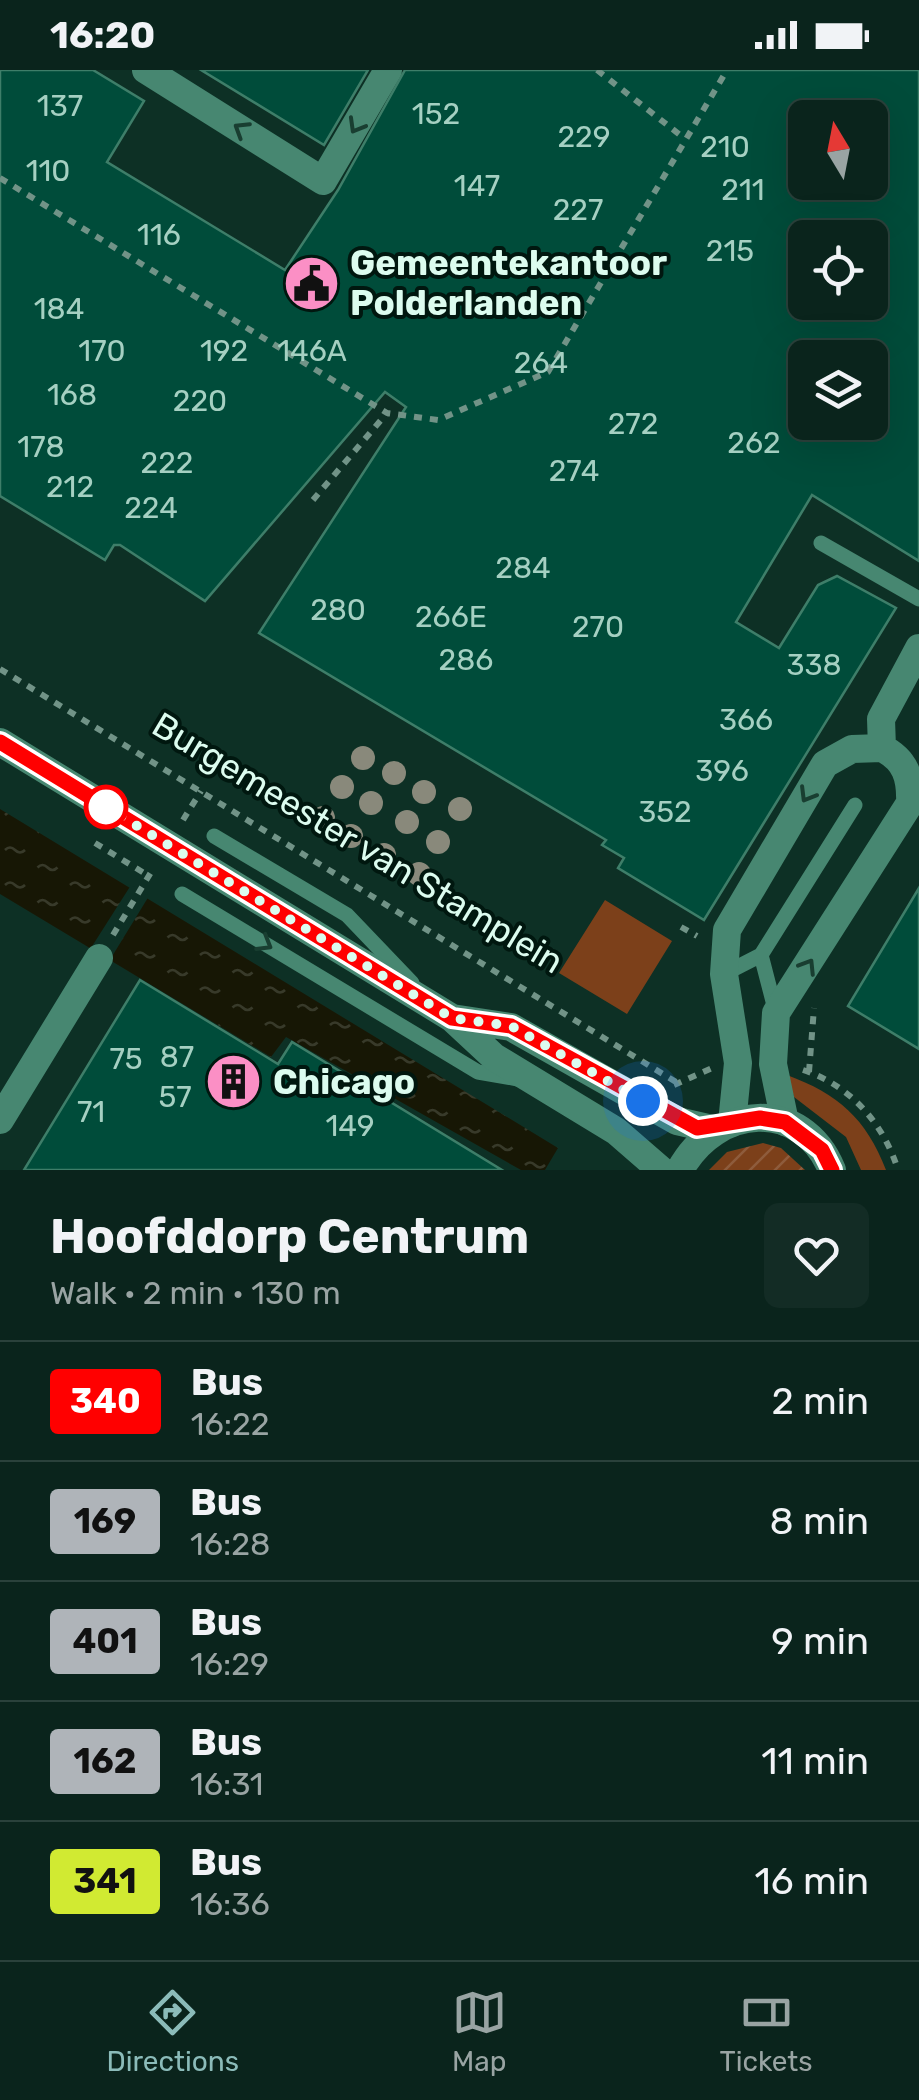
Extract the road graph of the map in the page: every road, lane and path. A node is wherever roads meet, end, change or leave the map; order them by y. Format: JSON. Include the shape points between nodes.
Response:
{"nodes":[{"id":1,"x":146,"y":70,"type":"edge"},
{"id":2,"x":388,"y":70,"type":"edge"},
{"id":3,"x":597,"y":70,"type":"edge"},
{"id":4,"x":727,"y":70,"type":"edge"},
{"id":5,"x":684,"y":138,"type":"junction"},
{"id":6,"x":0,"y":178,"type":"edge"},
{"id":7,"x":387,"y":413,"type":"junction"},
{"id":8,"x":313,"y":500,"type":"dead end"},
{"id":9,"x":821,"y":543,"type":"dead end"},
{"id":10,"x":919,"y":599,"type":"edge"},
{"id":11,"x":919,"y":648,"type":"edge"},
{"id":12,"x":0,"y":669,"type":"edge"},
{"id":13,"x":0,"y":742,"type":"edge"},
{"id":14,"x":882,"y":748,"type":"junction"},
{"id":15,"x":855,"y":805,"type":"dead end"},
{"id":16,"x":214,"y":836,"type":"dead end"},
{"id":17,"x":95,"y":843,"type":"dead end"},
{"id":18,"x":150,"y":876,"type":"dead end"},
{"id":19,"x":140,"y":891,"type":"dead end"},
{"id":20,"x":182,"y":894,"type":"dead end"},
{"id":21,"x":761,"y":955,"type":"junction"},
{"id":22,"x":99,"y":958,"type":"joint"},
{"id":23,"x":724,"y":974,"type":"junction"},
{"id":24,"x":732,"y":1010,"type":"junction"},
{"id":25,"x":444,"y":1013,"type":"junction"},
{"id":26,"x":776,"y":1013,"type":"junction"},
{"id":27,"x":676,"y":1082,"type":"dead end"},
{"id":28,"x":540,"y":1083,"type":"junction"},
{"id":29,"x":0,"y":1120,"type":"edge"},
{"id":30,"x":785,"y":1122,"type":"junction"},
{"id":31,"x":722,"y":1126,"type":"junction"},
{"id":32,"x":661,"y":1170,"type":"edge"},
{"id":33,"x":680,"y":1170,"type":"edge"},
{"id":34,"x":832,"y":1170,"type":"edge"}],
"edges":[{"from":2,"to":1,"type":"street","one_way":true,"via":[[323,181]]},
{"from":3,"to":5,"type":"path"},
{"from":4,"to":5,"type":"path"},
{"from":5,"to":7,"type":"path","via":[[548,372],[438,420]]},
{"from":6,"to":7,"type":"path"},
{"from":7,"to":8,"type":"path"},
{"from":9,"to":10,"type":"lane"},
{"from":11,"to":14,"type":"street","via":[[881,719]]},
{"from":12,"to":27,"type":"path","name":"Burgemeester van Stamplein"},
{"from":13,"to":25,"type":"street"},
{"from":14,"to":23,"type":"street","one_way":true,"via":[[852,749],[825,764],[727,930]]},
{"from":26,"to":14,"type":"street","one_way":true,"via":[[910,803],[904,766]]},
{"from":15,"to":21,"type":"lane"},
{"from":16,"to":25,"type":"lane","via":[[346,915]]},
{"from":17,"to":18,"type":"path"},
{"from":19,"to":22,"type":"path"},
{"from":20,"to":28,"type":"lane","one_way":true,"via":[[478,1072]]},
{"from":21,"to":23,"type":"lane"},
{"from":21,"to":26,"type":"lane"},
{"from":22,"to":29,"type":"street"},
{"from":23,"to":24,"type":"street"},
{"from":24,"to":26,"type":"street"},
{"from":24,"to":31,"type":"street","via":[[738,1063]]},
{"from":25,"to":28,"type":"street","via":[[494,1057]]},
{"from":25,"to":31,"type":"street","via":[[511,1026],[678,1121]]},
{"from":26,"to":30,"type":"street","via":[[773,1064]]},
{"from":28,"to":32,"type":"street","via":[[632,1142]]},
{"from":30,"to":31,"type":"street","via":[[760,1118]]},
{"from":30,"to":34,"type":"street","via":[[822,1150]]},
{"from":31,"to":33,"type":"street"}]}
